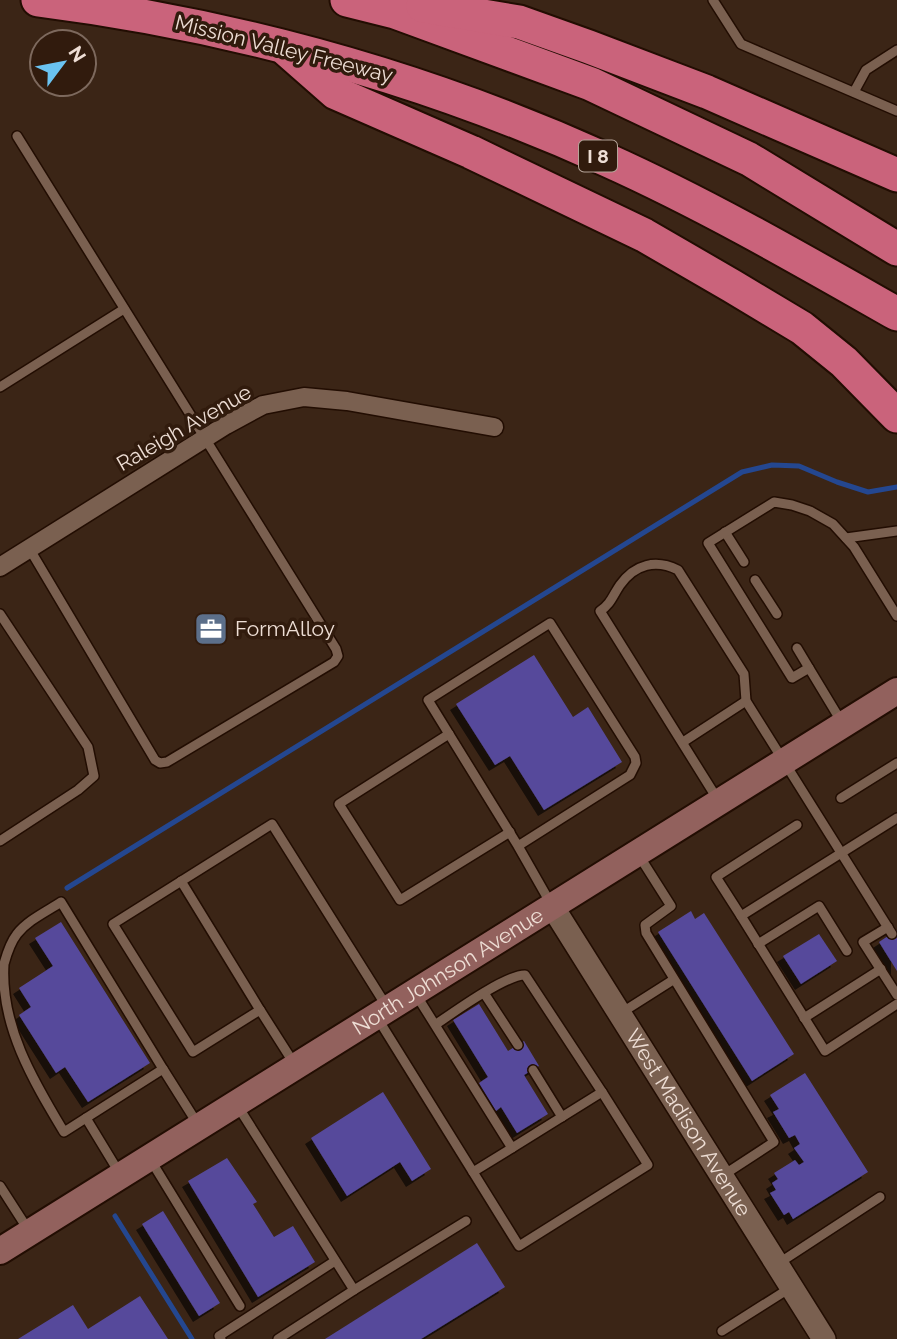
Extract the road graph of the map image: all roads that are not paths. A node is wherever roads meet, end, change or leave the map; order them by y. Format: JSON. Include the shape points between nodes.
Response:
{"nodes":[{"id":1,"x":38,"y":0,"type":"edge"},
{"id":2,"x":347,"y":0,"type":"edge"},
{"id":3,"x":383,"y":0,"type":"edge"},
{"id":4,"x":713,"y":0,"type":"edge"},
{"id":5,"x":280,"y":44,"type":"junction"},
{"id":6,"x":897,"y":50,"type":"edge"},
{"id":7,"x":854,"y":92,"type":"junction"},
{"id":8,"x":897,"y":111,"type":"edge"},
{"id":9,"x":17,"y":136,"type":"dead end"},
{"id":10,"x":897,"y":175,"type":"edge"},
{"id":11,"x":897,"y":248,"type":"edge"},
{"id":12,"x":124,"y":309,"type":"junction"},
{"id":13,"x":897,"y":314,"type":"edge"},
{"id":14,"x":0,"y":387,"type":"edge"},
{"id":15,"x":897,"y":416,"type":"edge"},
{"id":16,"x":494,"y":427,"type":"dead end"},
{"id":17,"x":203,"y":439,"type":"junction"},
{"id":18,"x":897,"y":531,"type":"edge"},
{"id":19,"x":725,"y":532,"type":"junction"},
{"id":20,"x":846,"y":538,"type":"junction"},
{"id":21,"x":29,"y":548,"type":"junction"},
{"id":22,"x":744,"y":562,"type":"dead end"},
{"id":23,"x":0,"y":567,"type":"edge"},
{"id":24,"x":755,"y":580,"type":"dead end"},
{"id":25,"x":0,"y":614,"type":"edge"},
{"id":26,"x":777,"y":614,"type":"dead end"},
{"id":27,"x":897,"y":616,"type":"edge"},
{"id":28,"x":797,"y":648,"type":"dead end"},
{"id":29,"x":809,"y":668,"type":"junction"},
{"id":30,"x":897,"y":691,"type":"edge"},
{"id":31,"x":746,"y":701,"type":"junction"},
{"id":32,"x":843,"y":724,"type":"junction"},
{"id":33,"x":449,"y":734,"type":"junction"},
{"id":34,"x":683,"y":742,"type":"junction"},
{"id":35,"x":783,"y":761,"type":"junction"},
{"id":36,"x":897,"y":763,"type":"edge"},
{"id":37,"x":841,"y":798,"type":"dead end"},
{"id":38,"x":719,"y":802,"type":"junction"},
{"id":39,"x":897,"y":818,"type":"edge"},
{"id":40,"x":797,"y":825,"type":"dead end"},
{"id":41,"x":510,"y":832,"type":"junction"},
{"id":42,"x":0,"y":841,"type":"edge"},
{"id":43,"x":518,"y":845,"type":"junction"},
{"id":44,"x":637,"y":852,"type":"junction"},
{"id":45,"x":841,"y":853,"type":"junction"},
{"id":46,"x":181,"y":881,"type":"junction"},
{"id":47,"x":552,"y":906,"type":"junction"},
{"id":48,"x":741,"y":916,"type":"junction"},
{"id":49,"x":758,"y":944,"type":"junction"},
{"id":50,"x":847,"y":951,"type":"dead end"},
{"id":51,"x":881,"y":969,"type":"junction"},
{"id":52,"x":673,"y":980,"type":"junction"},
{"id":53,"x":415,"y":992,"type":"junction"},
{"id":54,"x":484,"y":993,"type":"junction"},
{"id":55,"x":897,"y":995,"type":"edge"},
{"id":56,"x":897,"y":1004,"type":"edge"},
{"id":57,"x":260,"y":1010,"type":"junction"},
{"id":58,"x":382,"y":1012,"type":"junction"},
{"id":59,"x":620,"y":1013,"type":"junction"},
{"id":60,"x":804,"y":1018,"type":"junction"},
{"id":61,"x":435,"y":1025,"type":"junction"},
{"id":62,"x":518,"y":1045,"type":"dead end"},
{"id":63,"x":296,"y":1066,"type":"junction"},
{"id":64,"x":163,"y":1069,"type":"junction"},
{"id":65,"x":533,"y":1070,"type":"dead end"},
{"id":66,"x":602,"y":1092,"type":"junction"},
{"id":67,"x":236,"y":1103,"type":"junction"},
{"id":68,"x":562,"y":1117,"type":"junction"},
{"id":69,"x":86,"y":1118,"type":"junction"},
{"id":70,"x":199,"y":1127,"type":"junction"},
{"id":71,"x":512,"y":1148,"type":"junction"},
{"id":72,"x":149,"y":1158,"type":"junction"},
{"id":73,"x":473,"y":1172,"type":"junction"},
{"id":74,"x":121,"y":1175,"type":"junction"},
{"id":75,"x":722,"y":1176,"type":"junction"},
{"id":76,"x":0,"y":1186,"type":"edge"},
{"id":77,"x":880,"y":1197,"type":"dead end"},
{"id":78,"x":466,"y":1221,"type":"dead end"},
{"id":79,"x":30,"y":1232,"type":"junction"},
{"id":80,"x":0,"y":1251,"type":"edge"},
{"id":81,"x":335,"y":1261,"type":"junction"},
{"id":82,"x":777,"y":1264,"type":"junction"},
{"id":83,"x":792,"y":1287,"type":"junction"},
{"id":84,"x":354,"y":1290,"type":"junction"},
{"id":85,"x":240,"y":1306,"type":"dead end"},
{"id":86,"x":722,"y":1331,"type":"dead end"},
{"id":87,"x":221,"y":1339,"type":"edge"},
{"id":88,"x":278,"y":1339,"type":"edge"},
{"id":89,"x":824,"y":1339,"type":"edge"}],
"edges":[{"from":1,"to":5,"type":"highway","name":"Mission Valley Freeway","number":"I 8","via":[[121,10]]},
{"from":2,"to":11,"type":"highway","via":[[395,12],[591,84],[750,159]]},
{"from":3,"to":10,"type":"highway","via":[[519,22],[707,92]]},
{"from":4,"to":7,"type":"lane","via":[[741,44]]},
{"from":5,"to":13,"type":"highway","name":"Mission Valley Freeway","number":"I 8","via":[[404,80],[607,160],[746,229]]},
{"from":5,"to":15,"type":"highway","via":[[336,93],[644,235],[733,286],[812,336]]},
{"from":6,"to":7,"type":"lane","via":[[866,70]]},
{"from":7,"to":8,"type":"lane"},
{"from":9,"to":12,"type":"lane"},
{"from":12,"to":14,"type":"lane"},
{"from":12,"to":17,"type":"lane"},
{"from":16,"to":17,"type":"street","name":"Raleigh Avenue","via":[[304,397],[263,405]]},
{"from":17,"to":21,"type":"street","name":"Raleigh Avenue"},
{"from":17,"to":21,"type":"lane","via":[[336,649],[334,662],[160,763]]},
{"from":18,"to":20,"type":"lane"},
{"from":19,"to":20,"type":"lane","via":[[774,502],[810,511],[834,524]]},
{"from":19,"to":22,"type":"lane"},
{"from":19,"to":29,"type":"lane","via":[[708,543],[792,678]]},
{"from":20,"to":27,"type":"lane"},
{"from":21,"to":23,"type":"street","name":"Raleigh Avenue"},
{"from":24,"to":26,"type":"lane"},
{"from":25,"to":42,"type":"lane","via":[[88,747],[94,776]]},
{"from":28,"to":29,"type":"lane"},
{"from":29,"to":32,"type":"lane"},
{"from":30,"to":32,"type":"main road","name":"North Johnson Avenue"},
{"from":31,"to":34,"type":"lane"},
{"from":31,"to":34,"type":"lane","via":[[744,674],[678,570],[659,564],[638,568],[600,611]]},
{"from":31,"to":35,"type":"lane"},
{"from":32,"to":35,"type":"main road","name":"North Johnson Avenue"},
{"from":33,"to":41,"type":"lane"},
{"from":33,"to":41,"type":"lane","via":[[340,804],[400,900]]},
{"from":33,"to":43,"type":"lane","via":[[428,700],[551,623],[636,763],[630,775]]},
{"from":34,"to":38,"type":"lane"},
{"from":35,"to":38,"type":"main road","name":"North Johnson Avenue"},
{"from":35,"to":45,"type":"lane"},
{"from":36,"to":37,"type":"lane"},
{"from":38,"to":44,"type":"main road","name":"North Johnson Avenue"},
{"from":39,"to":45,"type":"lane"},
{"from":40,"to":48,"type":"lane","via":[[716,877]]},
{"from":41,"to":43,"type":"lane"},
{"from":43,"to":47,"type":"lane"},
{"from":44,"to":47,"type":"main road","name":"North Johnson Avenue"},
{"from":44,"to":52,"type":"lane","via":[[671,906],[645,925]]},
{"from":45,"to":48,"type":"lane"},
{"from":45,"to":51,"type":"lane","via":[[890,930],[863,942]]},
{"from":46,"to":57,"type":"lane"},
{"from":46,"to":57,"type":"lane","via":[[113,924],[192,1052]]},
{"from":46,"to":58,"type":"lane","via":[[272,824]]},
{"from":47,"to":53,"type":"main road","name":"North Johnson Avenue"},
{"from":47,"to":59,"type":"street","name":"West Madison Avenue"},
{"from":48,"to":49,"type":"lane"},
{"from":49,"to":50,"type":"lane","via":[[819,906]]},
{"from":49,"to":60,"type":"lane"},
{"from":51,"to":55,"type":"lane"},
{"from":51,"to":60,"type":"lane"},
{"from":52,"to":59,"type":"lane"},
{"from":52,"to":75,"type":"lane","via":[[774,1142]]},
{"from":53,"to":58,"type":"main road","name":"North Johnson Avenue"},
{"from":53,"to":61,"type":"lane"},
{"from":54,"to":61,"type":"lane"},
{"from":54,"to":62,"type":"lane"},
{"from":54,"to":66,"type":"lane","via":[[525,975]]},
{"from":56,"to":60,"type":"lane","via":[[824,1051]]},
{"from":57,"to":63,"type":"lane"},
{"from":58,"to":63,"type":"main road","name":"North Johnson Avenue"},
{"from":58,"to":73,"type":"lane"},
{"from":59,"to":75,"type":"street","name":"West Madison Avenue"},
{"from":61,"to":71,"type":"lane"},
{"from":63,"to":67,"type":"main road","name":"North Johnson Avenue"},
{"from":64,"to":69,"type":"lane"},
{"from":64,"to":69,"type":"lane","via":[[61,902],[18,934],[8,950],[0,997],[13,1045],[64,1132]]},
{"from":64,"to":70,"type":"lane"},
{"from":65,"to":68,"type":"lane"},
{"from":66,"to":68,"type":"lane"},
{"from":66,"to":73,"type":"lane","via":[[648,1165],[519,1246]]},
{"from":67,"to":70,"type":"main road","name":"North Johnson Avenue"},
{"from":67,"to":81,"type":"lane"},
{"from":68,"to":71,"type":"lane"},
{"from":69,"to":74,"type":"lane"},
{"from":70,"to":72,"type":"main road","name":"North Johnson Avenue"},
{"from":71,"to":73,"type":"lane"},
{"from":72,"to":74,"type":"main road","name":"North Johnson Avenue"},
{"from":72,"to":85,"type":"lane"},
{"from":74,"to":79,"type":"main road","name":"North Johnson Avenue"},
{"from":75,"to":82,"type":"street","name":"West Madison Avenue"},
{"from":76,"to":79,"type":"lane"},
{"from":77,"to":82,"type":"lane"},
{"from":78,"to":84,"type":"lane"},
{"from":79,"to":80,"type":"main road","name":"North Johnson Avenue"},
{"from":81,"to":84,"type":"lane"},
{"from":81,"to":87,"type":"lane","via":[[219,1336]]},
{"from":82,"to":83,"type":"street","name":"West Madison Avenue"},
{"from":83,"to":86,"type":"lane"},
{"from":83,"to":89,"type":"street","name":"West Madison Avenue"},
{"from":84,"to":88,"type":"lane"}]}
